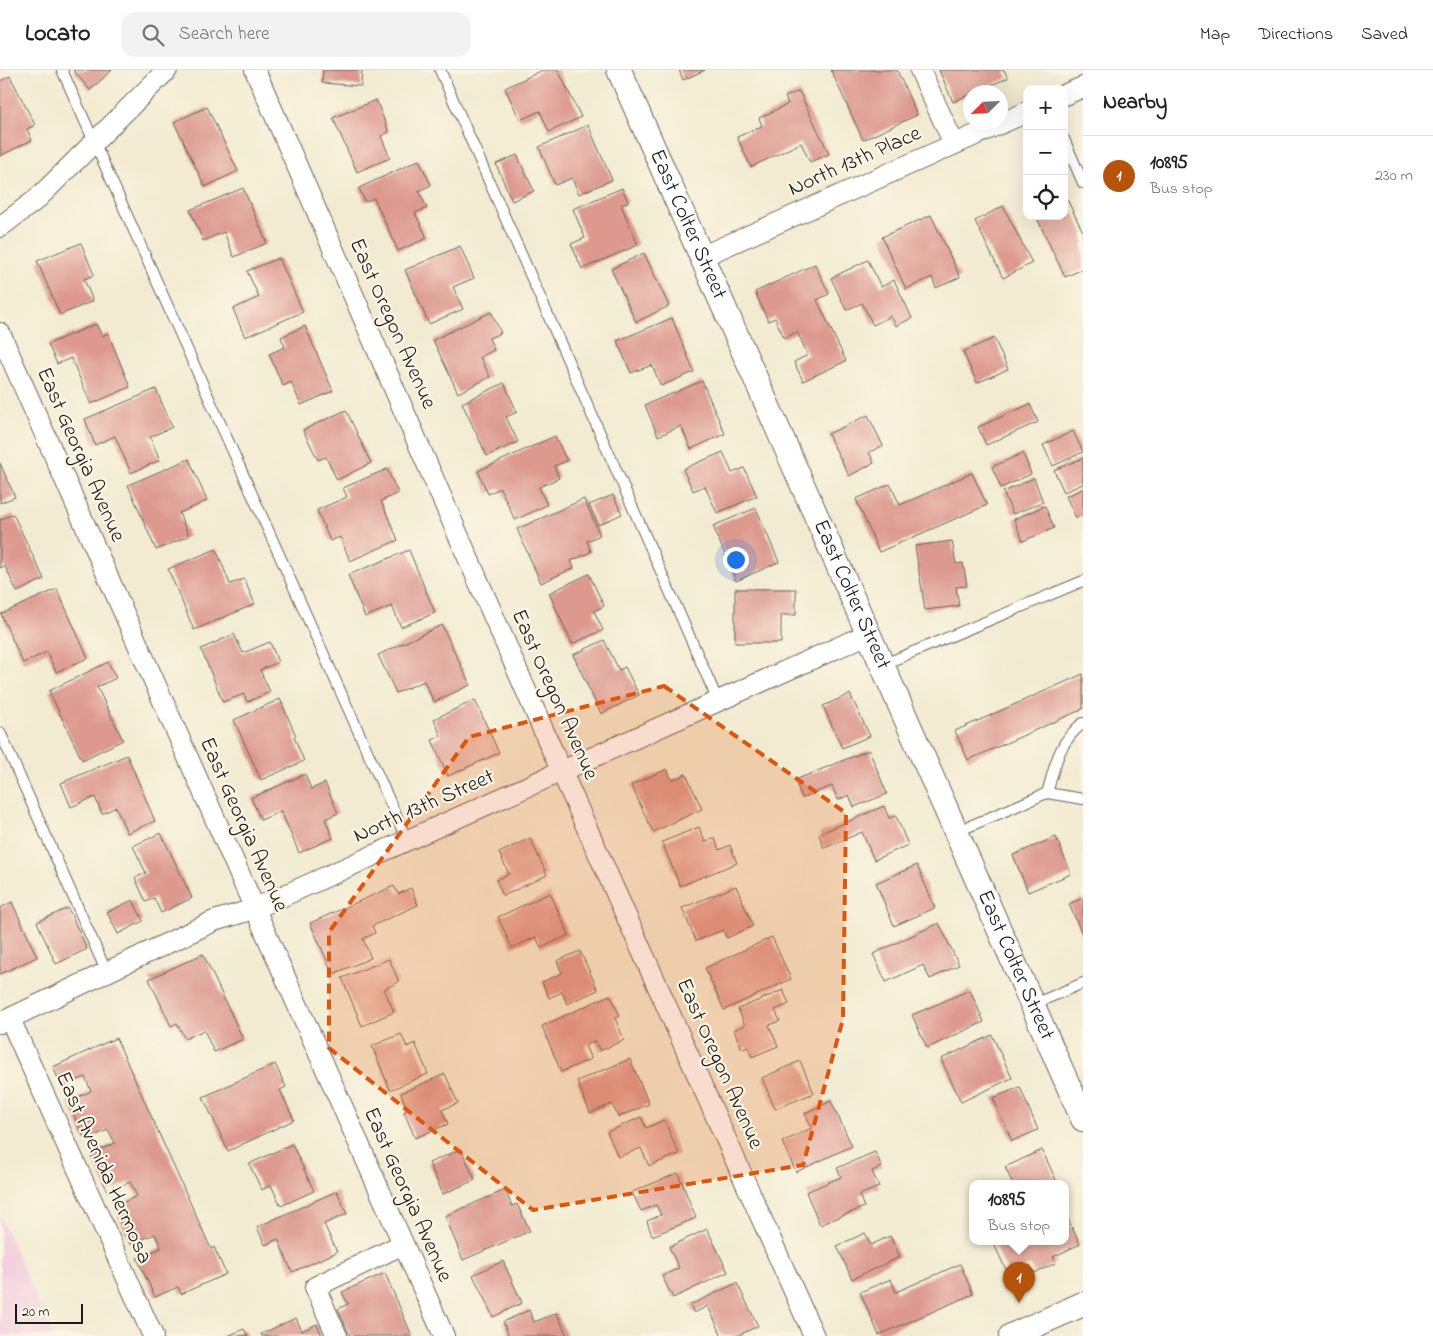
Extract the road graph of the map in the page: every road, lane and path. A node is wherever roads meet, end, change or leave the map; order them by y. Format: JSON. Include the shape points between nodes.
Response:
{"nodes":[{"id":1,"x":62,"y":70,"type":"edge"},
{"id":2,"x":167,"y":70,"type":"edge"},
{"id":3,"x":255,"y":70,"type":"edge"},
{"id":4,"x":440,"y":70,"type":"edge"},
{"id":5,"x":620,"y":70,"type":"edge"},
{"id":6,"x":920,"y":70,"type":"edge"},
{"id":7,"x":1083,"y":87,"type":"edge"},
{"id":8,"x":1068,"y":93,"type":"edge"},
{"id":9,"x":1023,"y":114,"type":"edge"},
{"id":10,"x":94,"y":143,"type":"junction"},
{"id":11,"x":954,"y":144,"type":"junction"},
{"id":12,"x":1068,"y":147,"type":"edge"},
{"id":13,"x":1083,"y":183,"type":"edge"},
{"id":14,"x":0,"y":227,"type":"edge"},
{"id":15,"x":703,"y":256,"type":"junction"},
{"id":16,"x":0,"y":333,"type":"edge"},
{"id":17,"x":1083,"y":581,"type":"edge"},
{"id":18,"x":868,"y":634,"type":"junction"},
{"id":19,"x":882,"y":665,"type":"junction"},
{"id":20,"x":718,"y":701,"type":"junction"},
{"id":21,"x":1083,"y":723,"type":"edge"},
{"id":22,"x":0,"y":732,"type":"edge"},
{"id":23,"x":562,"y":772,"type":"junction"},
{"id":24,"x":1047,"y":793,"type":"junction"},
{"id":25,"x":1083,"y":799,"type":"edge"},
{"id":26,"x":956,"y":832,"type":"junction"},
{"id":27,"x":407,"y":840,"type":"junction"},
{"id":28,"x":254,"y":909,"type":"junction"},
{"id":29,"x":107,"y":972,"type":"junction"},
{"id":30,"x":1083,"y":983,"type":"edge"},
{"id":31,"x":1032,"y":1005,"type":"junction"},
{"id":32,"x":5,"y":1021,"type":"edge"},
{"id":33,"x":1083,"y":1119,"type":"edge"},
{"id":34,"x":403,"y":1244,"type":"junction"},
{"id":35,"x":1083,"y":1304,"type":"edge"},
{"id":36,"x":153,"y":1336,"type":"edge"},
{"id":37,"x":337,"y":1336,"type":"edge"},
{"id":38,"x":444,"y":1336,"type":"edge"},
{"id":39,"x":814,"y":1336,"type":"edge"},
{"id":40,"x":1011,"y":1336,"type":"edge"}],
"edges":[{"from":1,"to":10,"type":"lane"},
{"from":2,"to":10,"type":"street"},
{"from":3,"to":23,"type":"street","name":"East Oregon Avenue"},
{"from":4,"to":20,"type":"lane"},
{"from":5,"to":15,"type":"street","name":"East Colter Street"},
{"from":6,"to":11,"type":"street"},
{"from":7,"to":8,"type":"street"},
{"from":9,"to":11,"type":"street","name":"North 13th Place"},
{"from":10,"to":14,"type":"street","via":[[37,199]]},
{"from":10,"to":27,"type":"lane"},
{"from":11,"to":15,"type":"street","name":"North 13th Place"},
{"from":12,"to":13,"type":"lane"},
{"from":15,"to":18,"type":"street","name":"East Colter Street"},
{"from":16,"to":28,"type":"street","name":"East Georgia Avenue"},
{"from":17,"to":19,"type":"lane"},
{"from":18,"to":19,"type":"street","name":"East Colter Street"},
{"from":18,"to":20,"type":"street","name":"North 13th Street"},
{"from":19,"to":26,"type":"street","name":"East Colter Street"},
{"from":20,"to":23,"type":"street","name":"North 13th Street"},
{"from":21,"to":24,"type":"lane","via":[[1066,740],[1054,764]]},
{"from":22,"to":29,"type":"lane"},
{"from":23,"to":27,"type":"street","name":"North 13th Street"},
{"from":23,"to":39,"type":"street","name":"East Oregon Avenue"},
{"from":24,"to":25,"type":"lane"},
{"from":24,"to":26,"type":"lane"},
{"from":26,"to":31,"type":"street","name":"East Colter Street"},
{"from":27,"to":28,"type":"street","name":"North 13th Street"},
{"from":28,"to":29,"type":"street","name":"North 13th Street","via":[[214,921]]},
{"from":28,"to":34,"type":"street","name":"East Georgia Avenue"},
{"from":29,"to":32,"type":"street","name":"North 13th Street"},
{"from":30,"to":31,"type":"lane"},
{"from":31,"to":33,"type":"street","name":"East Colter Street"},
{"from":32,"to":36,"type":"street","name":"East Avenida Hermosa"},
{"from":34,"to":37,"type":"street","via":[[315,1287]]},
{"from":34,"to":38,"type":"street","name":"East Georgia Avenue"},
{"from":35,"to":40,"type":"street"}]}
